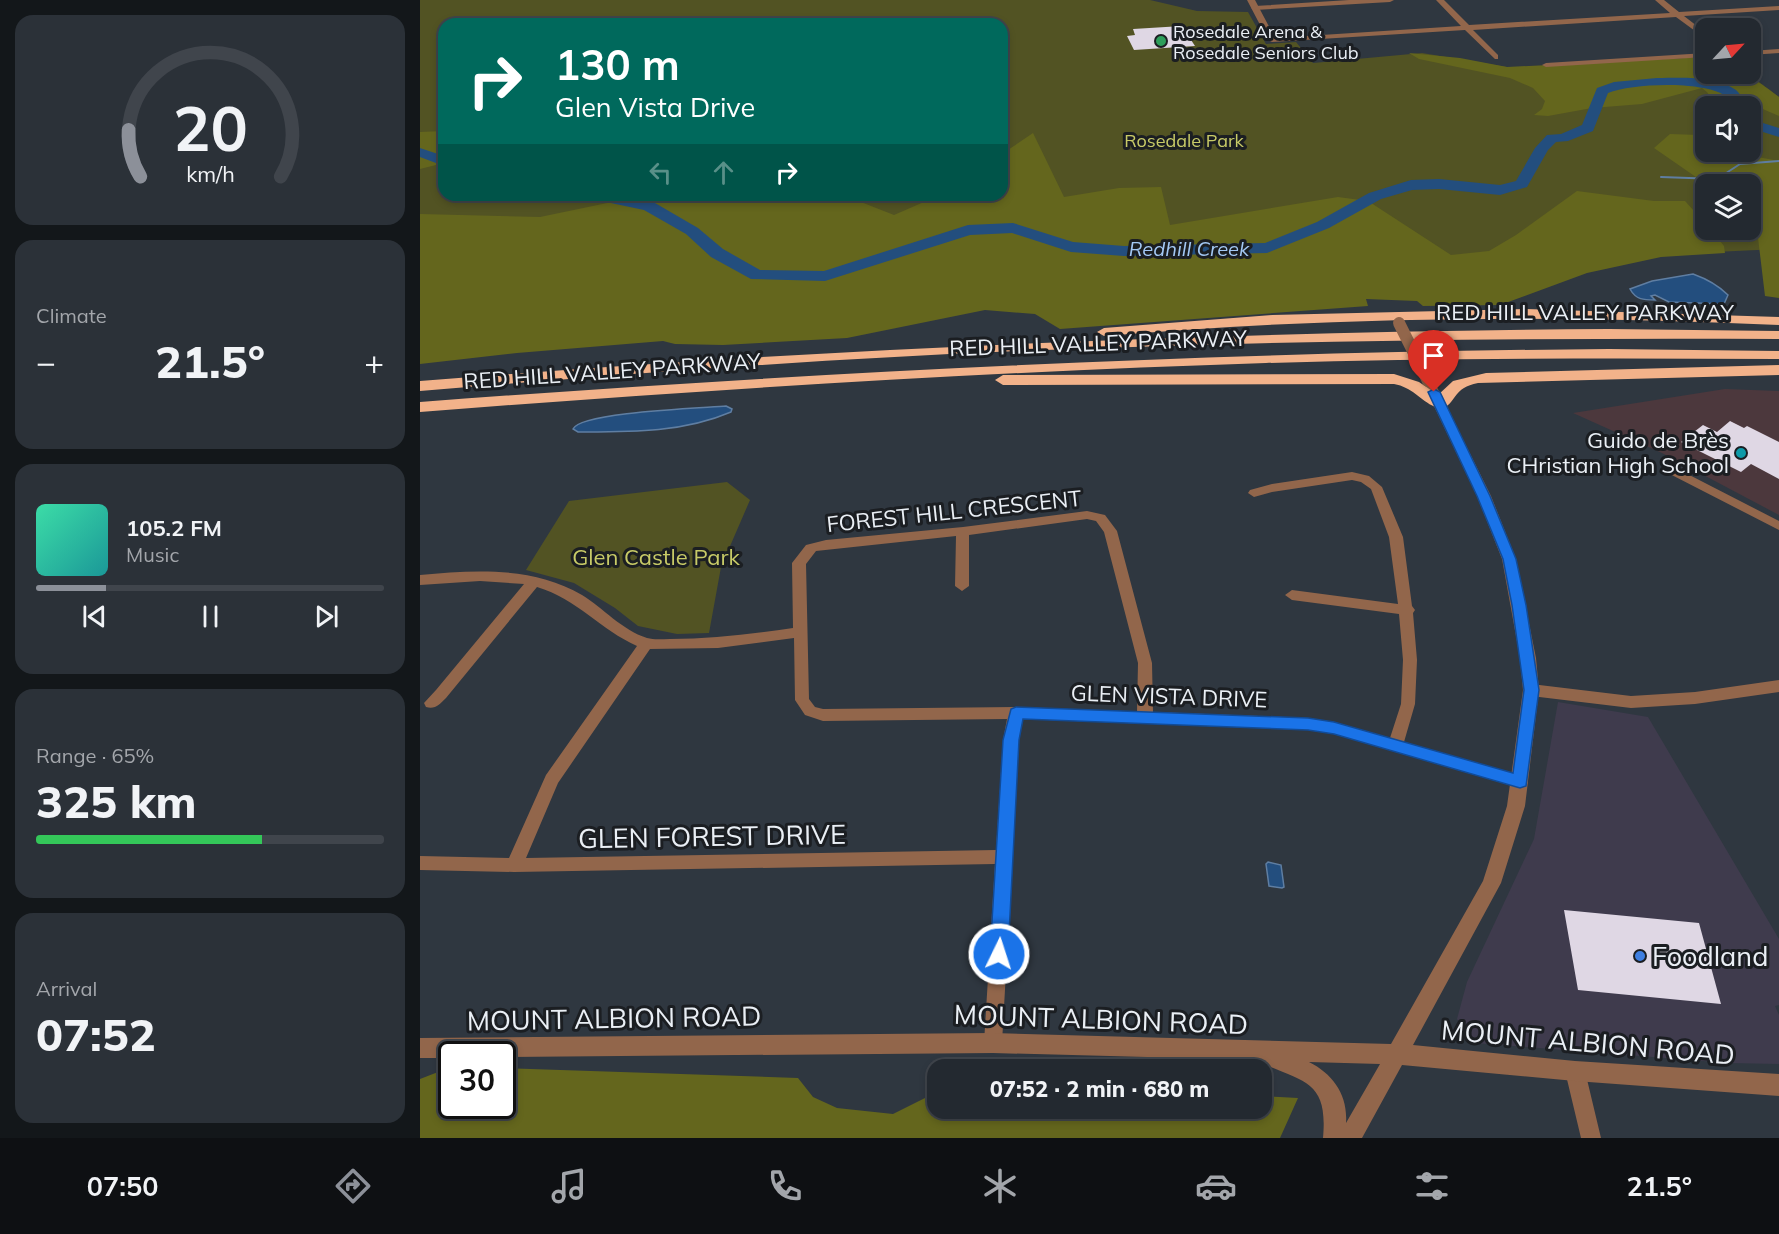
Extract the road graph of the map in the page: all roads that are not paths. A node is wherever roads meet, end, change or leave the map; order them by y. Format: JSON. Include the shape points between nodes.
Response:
{"nodes":[{"id":1,"x":1390,"y":0,"type":"edge"},
{"id":2,"x":1440,"y":0,"type":"edge"},
{"id":3,"x":1659,"y":0,"type":"edge"},
{"id":4,"x":1253,"y":4,"type":"edge"},
{"id":5,"x":1779,"y":8,"type":"edge"},
{"id":6,"x":1677,"y":14,"type":"junction"},
{"id":7,"x":1466,"y":28,"type":"junction"},
{"id":8,"x":1695,"y":28,"type":"edge"},
{"id":9,"x":1778,"y":52,"type":"edge"},
{"id":10,"x":1761,"y":53,"type":"edge"},
{"id":11,"x":1695,"y":56,"type":"edge"},
{"id":12,"x":1495,"y":57,"type":"dead end"},
{"id":13,"x":1546,"y":65,"type":"dead end"},
{"id":14,"x":1397,"y":318,"type":"junction"},
{"id":15,"x":1779,"y":321,"type":"edge"},
{"id":16,"x":1779,"y":335,"type":"edge"},
{"id":17,"x":945,"y":350,"type":"junction"},
{"id":18,"x":1779,"y":355,"type":"edge"},
{"id":19,"x":1779,"y":370,"type":"edge"},
{"id":20,"x":807,"y":379,"type":"junction"},
{"id":21,"x":420,"y":386,"type":"edge"},
{"id":22,"x":1440,"y":404,"type":"junction"},
{"id":23,"x":420,"y":407,"type":"edge"},
{"id":24,"x":1668,"y":468,"type":"dead end"},
{"id":25,"x":1254,"y":493,"type":"dead end"},
{"id":26,"x":1779,"y":526,"type":"edge"},
{"id":27,"x":963,"y":531,"type":"junction"},
{"id":28,"x":420,"y":580,"type":"edge"},
{"id":29,"x":533,"y":582,"type":"junction"},
{"id":30,"x":962,"y":586,"type":"dead end"},
{"id":31,"x":1292,"y":595,"type":"dead end"},
{"id":32,"x":1408,"y":610,"type":"junction"},
{"id":33,"x":800,"y":633,"type":"junction"},
{"id":34,"x":647,"y":644,"type":"junction"},
{"id":35,"x":1779,"y":686,"type":"edge"},
{"id":36,"x":1532,"y":690,"type":"junction"},
{"id":37,"x":431,"y":703,"type":"dead end"},
{"id":38,"x":810,"y":711,"type":"joint"},
{"id":39,"x":1016,"y":713,"type":"junction"},
{"id":40,"x":1145,"y":717,"type":"junction"},
{"id":41,"x":1395,"y":746,"type":"junction"},
{"id":42,"x":1520,"y":782,"type":"junction"},
{"id":43,"x":1005,"y":857,"type":"junction"},
{"id":44,"x":420,"y":863,"type":"edge"},
{"id":45,"x":514,"y":865,"type":"junction"},
{"id":46,"x":993,"y":1042,"type":"junction"},
{"id":47,"x":420,"y":1048,"type":"edge"},
{"id":48,"x":1257,"y":1052,"type":"junction"},
{"id":49,"x":1397,"y":1054,"type":"junction"},
{"id":50,"x":1575,"y":1071,"type":"junction"},
{"id":51,"x":1779,"y":1086,"type":"edge"},
{"id":52,"x":1335,"y":1138,"type":"edge"},
{"id":53,"x":1350,"y":1138,"type":"edge"},
{"id":54,"x":1591,"y":1138,"type":"edge"}],
"edges":[{"from":1,"to":4,"type":"street"},
{"from":2,"to":7,"type":"street"},
{"from":3,"to":6,"type":"street"},
{"from":4,"to":7,"type":"street","via":[[1272,39]]},
{"from":5,"to":6,"type":"street"},
{"from":6,"to":7,"type":"street"},
{"from":6,"to":8,"type":"street"},
{"from":7,"to":12,"type":"street"},
{"from":9,"to":10,"type":"street"},
{"from":11,"to":13,"type":"street"},
{"from":14,"to":15,"type":"highway","via":[[1612,314]]},
{"from":14,"to":17,"type":"highway","via":[[1220,322],[992,342]]},
{"from":14,"to":22,"type":"street","bridge":true},
{"from":16,"to":17,"type":"highway","name":"RED HILL VALLEY PARKWAY","via":[[1367,336]]},
{"from":17,"to":21,"type":"highway","name":"RED HILL VALLEY PARKWAY","via":[[589,371]]},
{"from":18,"to":20,"type":"highway","name":"RED HILL VALLEY PARKWAY","via":[[1544,354],[1196,360]]},
{"from":19,"to":22,"type":"highway","via":[[1485,378],[1448,389]]},
{"from":20,"to":22,"type":"highway","via":[[1394,379],[1420,387]]},
{"from":20,"to":23,"type":"highway","name":"RED HILL VALLEY PARKWAY"},
{"from":22,"to":36,"type":"street","via":[[1509,559]]},
{"from":24,"to":26,"type":"street"},
{"from":25,"to":32,"type":"street","via":[[1352,476],[1376,487],[1396,537]]},
{"from":27,"to":30,"type":"street"},
{"from":27,"to":33,"type":"street","name":"FOREST HILL CRESCENT","via":[[811,548],[798,562]]},
{"from":27,"to":40,"type":"street","name":"FOREST HILL CRESCENT","via":[[1087,515],[1100,518],[1110,531],[1145,663]]},
{"from":28,"to":29,"type":"street","via":[[484,576]]},
{"from":29,"to":34,"type":"street","via":[[575,597]]},
{"from":29,"to":37,"type":"street"},
{"from":31,"to":32,"type":"street"},
{"from":32,"to":41,"type":"street","via":[[1408,704]]},
{"from":33,"to":34,"type":"street","via":[[711,644]]},
{"from":33,"to":38,"type":"street","name":"FOREST HILL CRESCENT","via":[[802,700]]},
{"from":34,"to":45,"type":"street","via":[[552,780]]},
{"from":35,"to":36,"type":"street","via":[[1631,702]]},
{"from":36,"to":42,"type":"street"},
{"from":38,"to":39,"type":"street","name":"GLEN VISTA DRIVE","via":[[823,715]]},
{"from":39,"to":40,"type":"street","name":"GLEN VISTA DRIVE"},
{"from":39,"to":43,"type":"street"},
{"from":40,"to":41,"type":"street","name":"GLEN VISTA DRIVE","via":[[1308,724]]},
{"from":41,"to":42,"type":"street","name":"GLEN VISTA DRIVE"},
{"from":42,"to":49,"type":"street","via":[[1491,882]]},
{"from":43,"to":45,"type":"street","name":"GLEN FOREST DRIVE"},
{"from":43,"to":46,"type":"street"},
{"from":44,"to":45,"type":"street","name":"GLEN FOREST DRIVE"},
{"from":46,"to":47,"type":"street","name":"MOUNT ALBION ROAD"},
{"from":46,"to":48,"type":"street","name":"MOUNT ALBION ROAD"},
{"from":48,"to":49,"type":"street","name":"MOUNT ALBION ROAD"},
{"from":48,"to":52,"type":"street","via":[[1303,1069],[1323,1082],[1336,1104]]},
{"from":49,"to":50,"type":"street","name":"MOUNT ALBION ROAD"},
{"from":49,"to":53,"type":"street"},
{"from":50,"to":51,"type":"street","name":"MOUNT ALBION ROAD"},
{"from":50,"to":54,"type":"street"}]}
